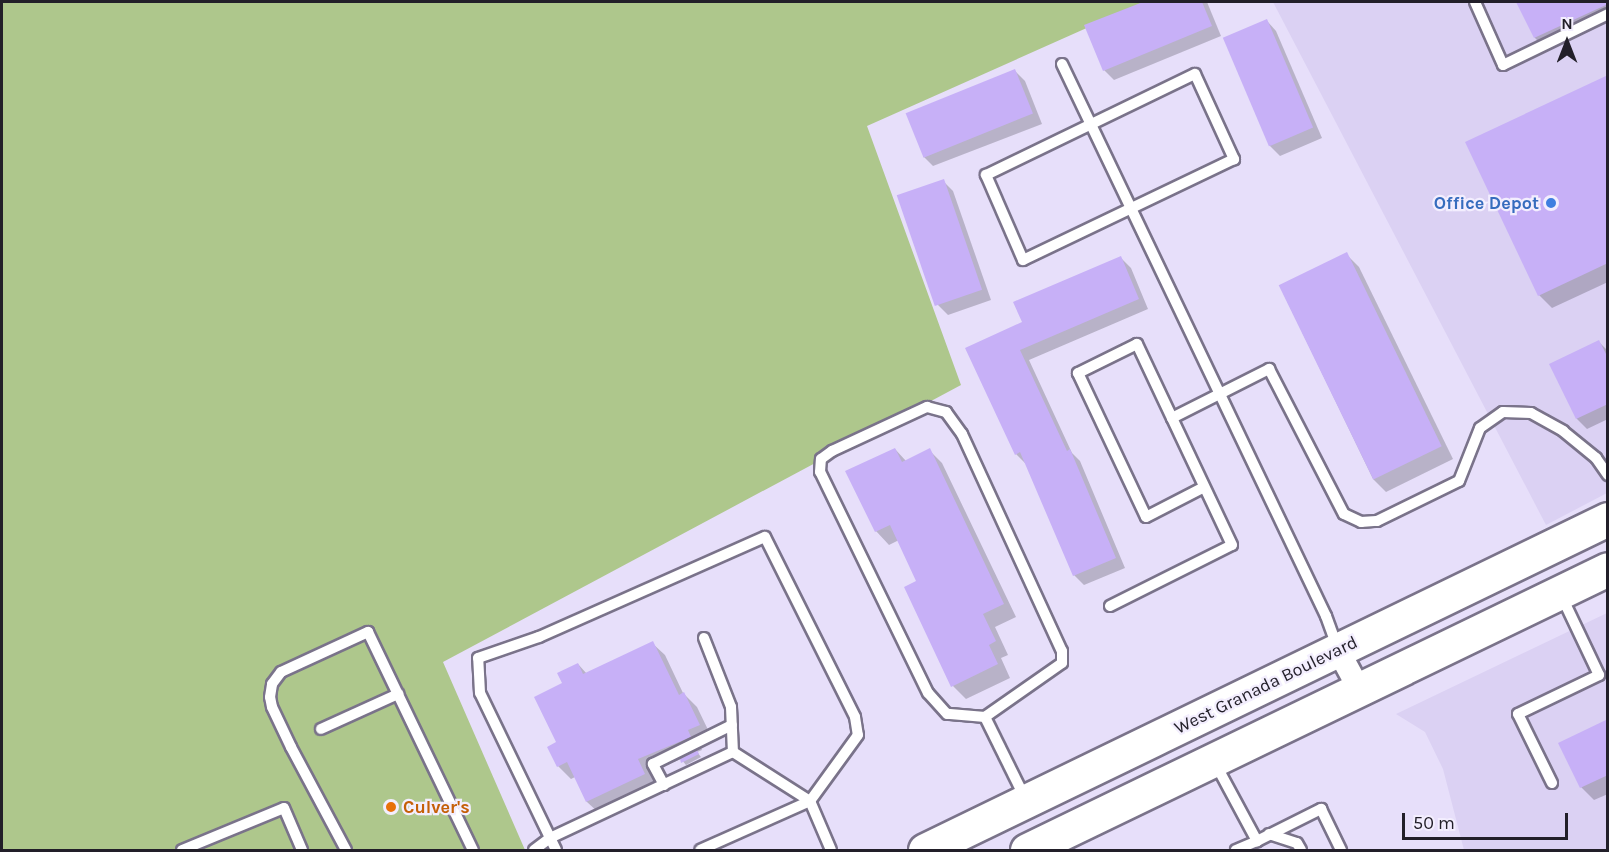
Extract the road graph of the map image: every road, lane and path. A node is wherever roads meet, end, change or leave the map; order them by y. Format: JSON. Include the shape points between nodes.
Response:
{"nodes":[{"id":1,"x":1475,"y":2,"type":"edge"},
{"id":2,"x":1608,"y":14,"type":"edge"},
{"id":3,"x":1062,"y":64,"type":"dead end"},
{"id":4,"x":1090,"y":124,"type":"junction"},
{"id":5,"x":1131,"y":208,"type":"junction"},
{"id":6,"x":1219,"y":393,"type":"junction"},
{"id":7,"x":1172,"y":418,"type":"junction"},
{"id":8,"x":1608,"y":475,"type":"edge"},
{"id":9,"x":1204,"y":487,"type":"junction"},
{"id":10,"x":1608,"y":519,"type":"edge"},
{"id":11,"x":1608,"y":569,"type":"edge"},
{"id":12,"x":1559,"y":592,"type":"junction"},
{"id":13,"x":1110,"y":606,"type":"dead end"},
{"id":14,"x":704,"y":638,"type":"dead end"},
{"id":15,"x":1338,"y":650,"type":"junction"},
{"id":16,"x":1603,"y":673,"type":"edge"},
{"id":17,"x":1359,"y":689,"type":"junction"},
{"id":18,"x":398,"y":694,"type":"junction"},
{"id":19,"x":985,"y":717,"type":"junction"},
{"id":20,"x":732,"y":725,"type":"junction"},
{"id":21,"x":321,"y":729,"type":"dead end"},
{"id":22,"x":733,"y":752,"type":"junction"},
{"id":23,"x":1214,"y":760,"type":"junction"},
{"id":24,"x":1552,"y":783,"type":"dead end"},
{"id":25,"x":664,"y":785,"type":"junction"},
{"id":26,"x":810,"y":801,"type":"junction"},
{"id":27,"x":1027,"y":801,"type":"junction"},
{"id":28,"x":1269,"y":834,"type":"junction"},
{"id":29,"x":550,"y":838,"type":"junction"},
{"id":30,"x":1257,"y":840,"type":"junction"},
{"id":31,"x":182,"y":850,"type":"edge"},
{"id":32,"x":302,"y":850,"type":"edge"},
{"id":33,"x":346,"y":850,"type":"edge"},
{"id":34,"x":473,"y":850,"type":"edge"},
{"id":35,"x":534,"y":850,"type":"edge"},
{"id":36,"x":556,"y":850,"type":"edge"},
{"id":37,"x":700,"y":850,"type":"edge"},
{"id":38,"x":831,"y":850,"type":"edge"},
{"id":39,"x":925,"y":850,"type":"edge"},
{"id":40,"x":1027,"y":850,"type":"edge"},
{"id":41,"x":1236,"y":850,"type":"edge"},
{"id":42,"x":1301,"y":850,"type":"edge"},
{"id":43,"x":1341,"y":850,"type":"edge"}],
"edges":[{"from":1,"to":2,"type":"lane","via":[[1503,65]]},
{"from":3,"to":4,"type":"lane"},
{"from":4,"to":5,"type":"lane"},
{"from":4,"to":5,"type":"lane","via":[[1195,74],[1234,159]]},
{"from":4,"to":5,"type":"lane","via":[[986,175],[1023,260]]},
{"from":5,"to":6,"type":"lane"},
{"from":6,"to":7,"type":"lane"},
{"from":6,"to":8,"type":"lane","via":[[1269,369],[1344,514],[1361,522],[1377,521],[1459,481],[1480,428],[1503,412],[1531,413],[1563,431],[1596,458]]},
{"from":6,"to":15,"type":"lane","via":[[1326,616]]},
{"from":7,"to":9,"type":"lane"},
{"from":7,"to":9,"type":"lane","via":[[1137,344],[1078,373],[1146,517]]},
{"from":9,"to":13,"type":"lane","via":[[1232,545]]},
{"from":10,"to":15,"type":"main road","name":"West Granada Boulevard"},
{"from":11,"to":12,"type":"main road"},
{"from":12,"to":16,"type":"lane"},
{"from":12,"to":17,"type":"main road"},
{"from":14,"to":20,"type":"lane","via":[[731,707]]},
{"from":15,"to":17,"type":"street"},
{"from":15,"to":27,"type":"main road","name":"West Granada Boulevard"},
{"from":16,"to":24,"type":"lane","via":[[1518,714]]},
{"from":17,"to":23,"type":"main road"},
{"from":18,"to":21,"type":"lane"},
{"from":18,"to":33,"type":"lane","via":[[368,632],[281,672],[272,684],[272,707]]},
{"from":18,"to":34,"type":"lane"},
{"from":19,"to":19,"type":"lane","via":[[1062,663],[1062,651],[962,434],[946,412],[927,407],[832,451],[821,459],[820,472],[928,693],[947,714]]},
{"from":19,"to":27,"type":"lane"},
{"from":20,"to":22,"type":"lane"},
{"from":20,"to":25,"type":"lane","via":[[652,764]]},
{"from":22,"to":25,"type":"lane"},
{"from":22,"to":26,"type":"lane"},
{"from":23,"to":30,"type":"lane"},
{"from":23,"to":40,"type":"main road"},
{"from":25,"to":29,"type":"lane"},
{"from":26,"to":29,"type":"lane","via":[[858,735],[855,717],[765,537],[539,637],[478,658],[480,693]]},
{"from":26,"to":37,"type":"lane"},
{"from":26,"to":38,"type":"lane"},
{"from":27,"to":39,"type":"main road","name":"West Granada Boulevard"},
{"from":28,"to":30,"type":"lane"},
{"from":28,"to":42,"type":"lane","via":[[1297,843]]},
{"from":28,"to":43,"type":"lane","via":[[1321,809]]},
{"from":29,"to":35,"type":"lane"},
{"from":29,"to":36,"type":"lane"},
{"from":30,"to":41,"type":"lane"},
{"from":31,"to":32,"type":"lane","via":[[284,808]]}]}
